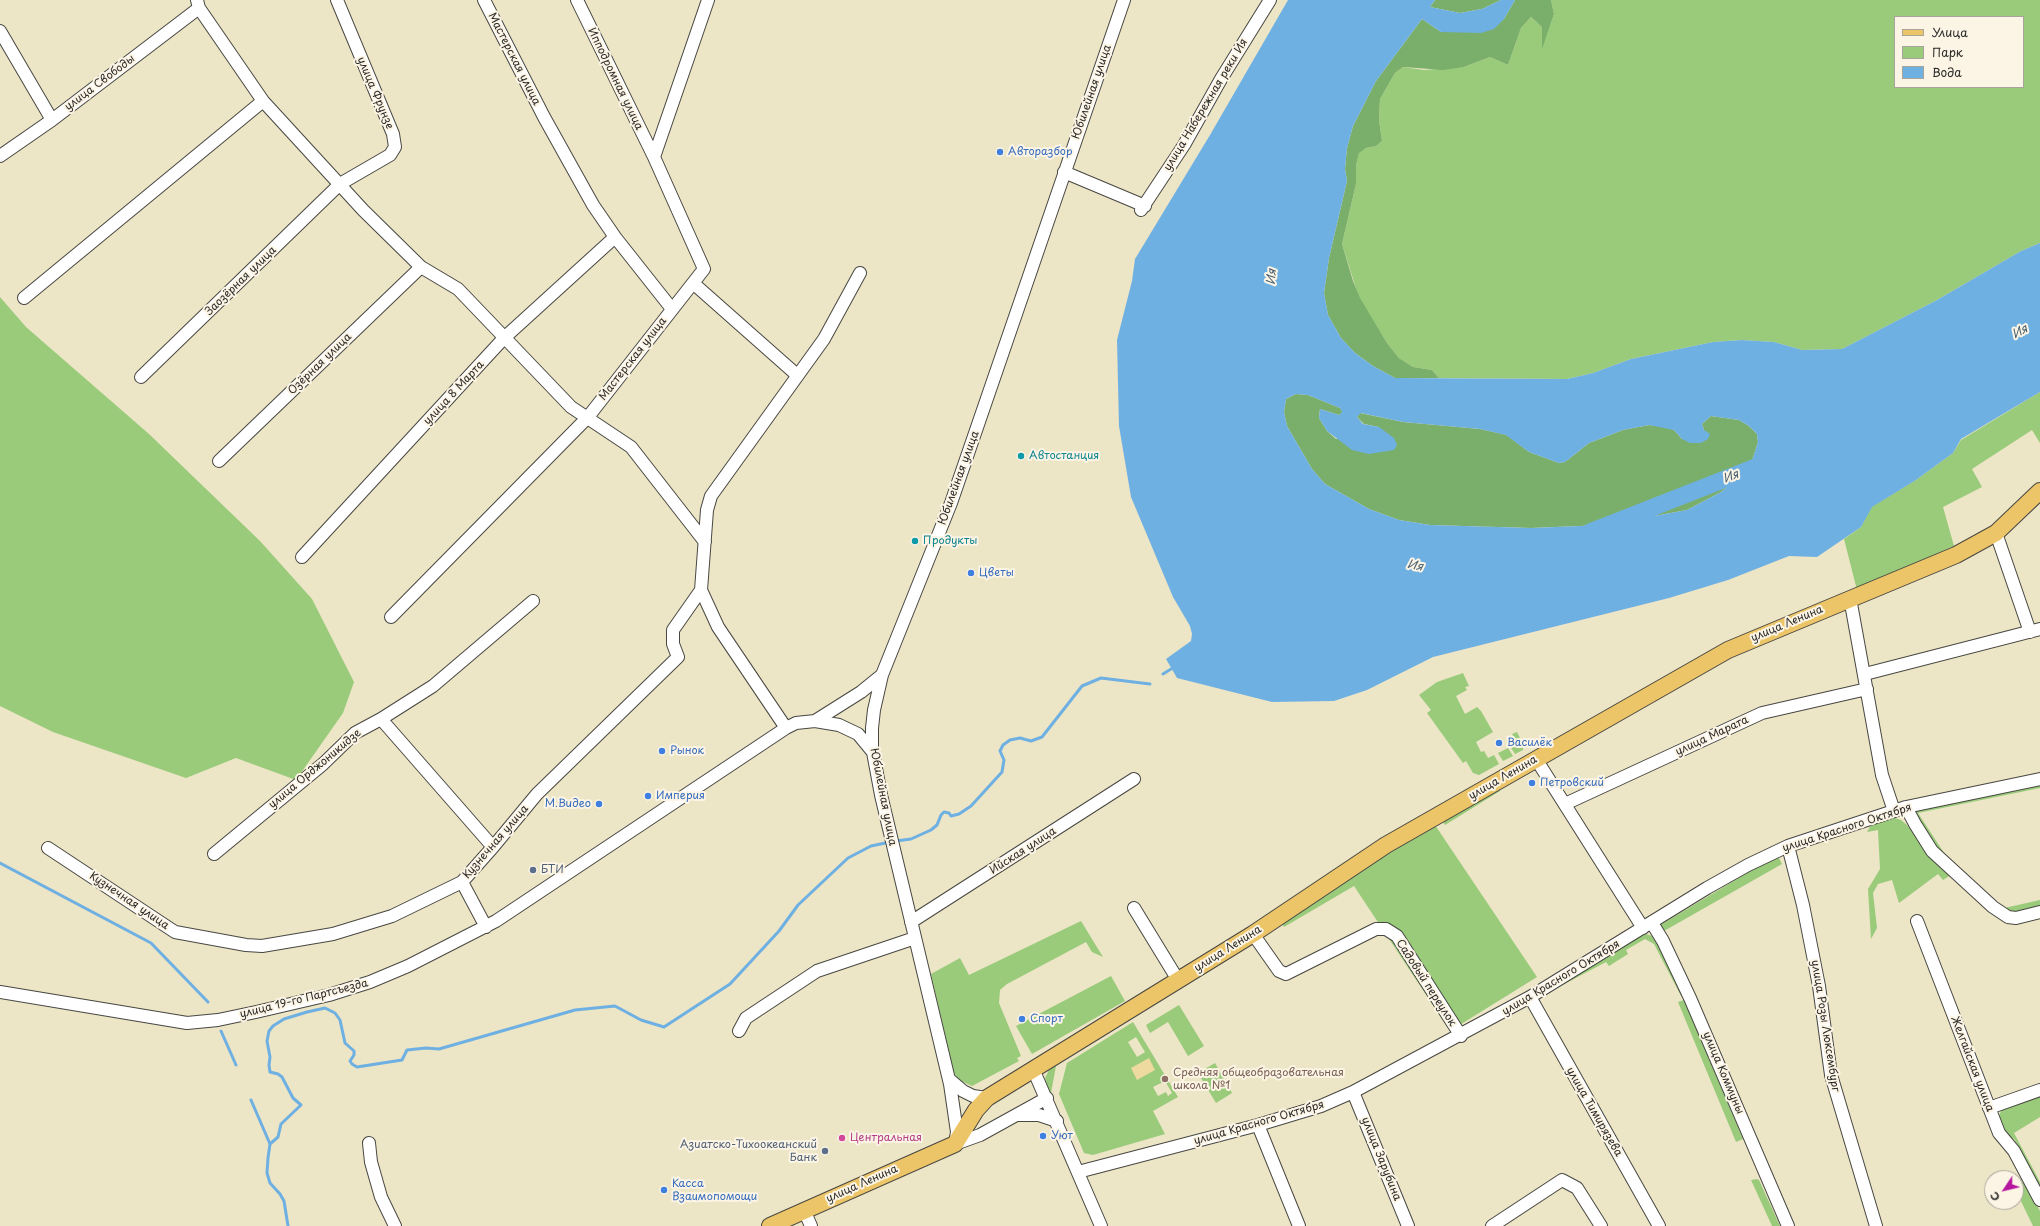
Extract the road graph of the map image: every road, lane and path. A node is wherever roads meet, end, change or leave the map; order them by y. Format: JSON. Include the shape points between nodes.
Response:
{"nodes":[{"id":1,"x":337,"y":0,"type":"edge"},
{"id":2,"x":484,"y":0,"type":"edge"},
{"id":3,"x":577,"y":0,"type":"edge"},
{"id":4,"x":708,"y":0,"type":"edge"},
{"id":5,"x":1124,"y":0,"type":"edge"},
{"id":6,"x":1270,"y":0,"type":"edge"},
{"id":7,"x":198,"y":4,"type":"edge"},
{"id":8,"x":0,"y":31,"type":"edge"},
{"id":9,"x":263,"y":101,"type":"junction"},
{"id":10,"x":52,"y":120,"type":"junction"},
{"id":11,"x":0,"y":156,"type":"edge"},
{"id":12,"x":654,"y":158,"type":"junction"},
{"id":13,"x":1064,"y":172,"type":"junction"},
{"id":14,"x":340,"y":184,"type":"junction"},
{"id":15,"x":615,"y":237,"type":"junction"},
{"id":16,"x":421,"y":267,"type":"junction"},
{"id":17,"x":860,"y":273,"type":"dead end"},
{"id":18,"x":692,"y":283,"type":"junction"},
{"id":19,"x":24,"y":298,"type":"dead end"},
{"id":20,"x":672,"y":309,"type":"junction"},
{"id":21,"x":504,"y":338,"type":"junction"},
{"id":22,"x":797,"y":374,"type":"junction"},
{"id":23,"x":141,"y":377,"type":"dead end"},
{"id":24,"x":588,"y":417,"type":"junction"},
{"id":25,"x":219,"y":461,"type":"dead end"},
{"id":26,"x":2040,"y":491,"type":"edge"},
{"id":27,"x":1996,"y":533,"type":"junction"},
{"id":28,"x":705,"y":542,"type":"junction"},
{"id":29,"x":302,"y":557,"type":"dead end"},
{"id":30,"x":701,"y":590,"type":"junction"},
{"id":31,"x":1850,"y":598,"type":"junction"},
{"id":32,"x":533,"y":601,"type":"dead end"},
{"id":33,"x":391,"y":617,"type":"dead end"},
{"id":34,"x":2035,"y":631,"type":"edge"},
{"id":35,"x":1864,"y":674,"type":"junction"},
{"id":36,"x":882,"y":675,"type":"junction"},
{"id":37,"x":1867,"y":689,"type":"junction"},
{"id":38,"x":381,"y":719,"type":"junction"},
{"id":39,"x":815,"y":721,"type":"junction"},
{"id":40,"x":786,"y":728,"type":"junction"},
{"id":41,"x":874,"y":758,"type":"junction"},
{"id":42,"x":1536,"y":759,"type":"junction"},
{"id":43,"x":1134,"y":779,"type":"dead end"},
{"id":44,"x":2040,"y":779,"type":"edge"},
{"id":45,"x":1564,"y":804,"type":"junction"},
{"id":46,"x":1906,"y":807,"type":"junction"},
{"id":47,"x":1894,"y":811,"type":"junction"},
{"id":48,"x":1788,"y":846,"type":"junction"},
{"id":49,"x":48,"y":848,"type":"dead end"},
{"id":50,"x":493,"y":848,"type":"junction"},
{"id":51,"x":214,"y":854,"type":"dead end"},
{"id":52,"x":462,"y":882,"type":"junction"},
{"id":53,"x":1134,"y":908,"type":"dead end"},
{"id":54,"x":2040,"y":912,"type":"edge"},
{"id":55,"x":1917,"y":920,"type":"dead end"},
{"id":56,"x":911,"y":922,"type":"junction"},
{"id":57,"x":1648,"y":926,"type":"junction"},
{"id":58,"x":486,"y":927,"type":"junction"},
{"id":59,"x":1253,"y":934,"type":"junction"},
{"id":60,"x":915,"y":938,"type":"junction"},
{"id":61,"x":1178,"y":980,"type":"junction"},
{"id":62,"x":0,"y":992,"type":"edge"},
{"id":63,"x":1530,"y":997,"type":"junction"},
{"id":64,"x":739,"y":1031,"type":"dead end"},
{"id":65,"x":1461,"y":1036,"type":"junction"},
{"id":66,"x":1038,"y":1067,"type":"junction"},
{"id":67,"x":949,"y":1079,"type":"junction"},
{"id":68,"x":2040,"y":1090,"type":"edge"},
{"id":69,"x":1353,"y":1092,"type":"junction"},
{"id":70,"x":1047,"y":1098,"type":"junction"},
{"id":71,"x":982,"y":1104,"type":"junction"},
{"id":72,"x":1989,"y":1108,"type":"junction"},
{"id":73,"x":1018,"y":1115,"type":"junction"},
{"id":74,"x":1057,"y":1121,"type":"junction"},
{"id":75,"x":1258,"y":1125,"type":"junction"},
{"id":76,"x":988,"y":1130,"type":"junction"},
{"id":77,"x":368,"y":1143,"type":"dead end"},
{"id":78,"x":955,"y":1144,"type":"junction"},
{"id":79,"x":1078,"y":1172,"type":"junction"},
{"id":80,"x":2040,"y":1200,"type":"edge"},
{"id":81,"x":804,"y":1210,"type":"junction"},
{"id":82,"x":395,"y":1226,"type":"edge"},
{"id":83,"x":770,"y":1226,"type":"edge"},
{"id":84,"x":810,"y":1226,"type":"edge"},
{"id":85,"x":1101,"y":1226,"type":"edge"},
{"id":86,"x":1299,"y":1226,"type":"edge"},
{"id":87,"x":1408,"y":1226,"type":"edge"},
{"id":88,"x":1492,"y":1226,"type":"edge"},
{"id":89,"x":1601,"y":1226,"type":"edge"},
{"id":90,"x":1659,"y":1226,"type":"edge"},
{"id":91,"x":1788,"y":1226,"type":"edge"},
{"id":92,"x":1876,"y":1226,"type":"edge"}],
"edges":[{"from":1,"to":14,"type":"street","name":"улица Фрунзе","via":[[393,134],[394,147],[390,155]]},
{"from":2,"to":15,"type":"street","name":"Мастерская улица","via":[[544,117],[593,205]]},
{"from":3,"to":12,"type":"street","name":"Ипподромная улица"},
{"from":4,"to":12,"type":"street"},
{"from":5,"to":13,"type":"street","name":"Юбилейная улица"},
{"from":6,"to":13,"type":"street","name":"улица Набережная реки Ия","via":[[1221,79],[1184,146],[1143,208]]},
{"from":7,"to":9,"type":"street"},
{"from":7,"to":10,"type":"street","name":"улица Свободы"},
{"from":8,"to":10,"type":"street"},
{"from":9,"to":14,"type":"street"},
{"from":9,"to":19,"type":"street"},
{"from":10,"to":11,"type":"street","name":"улица Свободы"},
{"from":12,"to":18,"type":"street","name":"Ипподромная улица","via":[[704,269]]},
{"from":13,"to":36,"type":"street","name":"Юбилейная улица","via":[[951,503]]},
{"from":14,"to":16,"type":"street"},
{"from":14,"to":23,"type":"street","name":"Заозёрная улица"},
{"from":15,"to":20,"type":"street","name":"Мастерская улица"},
{"from":15,"to":21,"type":"street","name":"улица 8 Марта"},
{"from":16,"to":21,"type":"street","via":[[458,289]]},
{"from":16,"to":25,"type":"street","name":"Озёрная улица"},
{"from":17,"to":22,"type":"street","via":[[824,339]]},
{"from":18,"to":20,"type":"street"},
{"from":18,"to":22,"type":"street"},
{"from":20,"to":24,"type":"street","name":"Мастерская улица"},
{"from":21,"to":24,"type":"street","via":[[571,407]]},
{"from":21,"to":29,"type":"street","name":"улица 8 Марта"},
{"from":22,"to":28,"type":"street","via":[[711,496],[707,510]]},
{"from":24,"to":28,"type":"street","via":[[631,447]]},
{"from":24,"to":33,"type":"street","name":"Мастерская улица"},
{"from":26,"to":27,"type":"main road","name":"улица Ленина"},
{"from":27,"to":31,"type":"main road","name":"улица Ленина","via":[[1956,555]]},
{"from":27,"to":34,"type":"street"},
{"from":28,"to":30,"type":"street"},
{"from":30,"to":40,"type":"street","via":[[718,627]]},
{"from":30,"to":50,"type":"street","name":"Кузнечная улица","via":[[673,630],[673,644],[678,657],[537,794]]},
{"from":31,"to":35,"type":"street"},
{"from":31,"to":42,"type":"main road","name":"улица Ленина","via":[[1728,650]]},
{"from":32,"to":38,"type":"street","name":"улица Орджоникидзе","via":[[433,686]]},
{"from":34,"to":35,"type":"street"},
{"from":35,"to":37,"type":"street"},
{"from":36,"to":39,"type":"street","name":"улица 19-го Партсъезда","via":[[861,692]]},
{"from":36,"to":41,"type":"street","name":"Юбилейная улица","via":[[872,720]]},
{"from":37,"to":45,"type":"street","name":"улица Марата","via":[[1762,713]]},
{"from":37,"to":47,"type":"street","via":[[1882,775]]},
{"from":38,"to":50,"type":"street"},
{"from":38,"to":51,"type":"street","name":"улица Орджоникидзе","via":[[355,733],[323,764]]},
{"from":39,"to":40,"type":"street","name":"улица 19-го Партсъезда","via":[[796,723]]},
{"from":39,"to":41,"type":"street","via":[[839,725],[858,734],[868,744]]},
{"from":40,"to":58,"type":"street","name":"улица 19-го Партсъезда"},
{"from":41,"to":56,"type":"street","name":"Юбилейная улица"},
{"from":42,"to":45,"type":"street","name":"улица Коммуны"},
{"from":42,"to":59,"type":"main road","name":"улица Ленина","via":[[1386,844]]},
{"from":43,"to":56,"type":"street","name":"Ийская улица"},
{"from":44,"to":46,"type":"street","name":"улица Красного Октября"},
{"from":45,"to":57,"type":"street","name":"улица Коммуны"},
{"from":46,"to":47,"type":"street","name":"улица Красного Октября"},
{"from":46,"to":54,"type":"street","via":[[1932,851],[1992,907],[2008,917],[2016,918]]},
{"from":47,"to":48,"type":"street","name":"улица Красного Октября"},
{"from":48,"to":57,"type":"street","name":"улица Красного Октября","via":[[1707,888]]},
{"from":48,"to":92,"type":"street","name":"улица Розы Люксембург","via":[[1819,986],[1831,1075]]},
{"from":49,"to":52,"type":"street","name":"Кузнечная улица","via":[[176,932],[246,945],[277,945],[333,934],[392,916]]},
{"from":50,"to":52,"type":"street","name":"Кузнечная улица"},
{"from":52,"to":58,"type":"street"},
{"from":53,"to":61,"type":"street"},
{"from":55,"to":72,"type":"street","name":"Желгайская улица"},
{"from":56,"to":60,"type":"street","name":"Юбилейная улица"},
{"from":57,"to":63,"type":"street","name":"улица Красного Октября"},
{"from":57,"to":91,"type":"street","name":"улица Коммуны","via":[[1663,941]]},
{"from":58,"to":62,"type":"street","name":"улица 19-го Партсъезда","via":[[370,982],[329,995],[218,1020],[187,1023]]},
{"from":59,"to":61,"type":"main road","name":"улица Ленина"},
{"from":59,"to":65,"type":"street","name":"Садовый переулок","via":[[1279,971],[1286,974],[1376,929],[1386,929],[1397,936]]},
{"from":60,"to":64,"type":"street","via":[[817,971],[746,1018]]},
{"from":60,"to":67,"type":"street","name":"Юбилейная улица"},
{"from":61,"to":66,"type":"main road","name":"улица Ленина"},
{"from":63,"to":65,"type":"street","name":"улица Красного Октября"},
{"from":63,"to":90,"type":"street","name":"улица Тимирязева"},
{"from":65,"to":69,"type":"street","name":"улица Красного Октября"},
{"from":66,"to":70,"type":"street"},
{"from":66,"to":71,"type":"main road","name":"улица Ленина"},
{"from":67,"to":71,"type":"street"},
{"from":67,"to":78,"type":"street","name":"Юбилейная улица","via":[[956,1132]]},
{"from":68,"to":72,"type":"street"},
{"from":69,"to":75,"type":"street","name":"улица Красного Октября","via":[[1321,1106]]},
{"from":69,"to":87,"type":"street","name":"улица Зарубина"},
{"from":70,"to":73,"type":"street"},
{"from":70,"to":74,"type":"street"},
{"from":71,"to":76,"type":"street","via":[[974,1117],[982,1129]]},
{"from":71,"to":78,"type":"main road"},
{"from":72,"to":80,"type":"street","name":"Желгайская улица","via":[[1999,1133],[2014,1151]]},
{"from":73,"to":74,"type":"street","via":[[1039,1115]]},
{"from":73,"to":76,"type":"street"},
{"from":74,"to":79,"type":"street"},
{"from":75,"to":79,"type":"street","name":"улица Красного Октября"},
{"from":75,"to":86,"type":"street"},
{"from":76,"to":78,"type":"street"},
{"from":77,"to":82,"type":"street","via":[[381,1197]]},
{"from":78,"to":81,"type":"main road","name":"улица Ленина"},
{"from":79,"to":85,"type":"street"},
{"from":81,"to":83,"type":"main road","name":"улица Ленина"},
{"from":81,"to":84,"type":"street"},
{"from":88,"to":89,"type":"street","via":[[1562,1180],[1577,1188]]}]}
